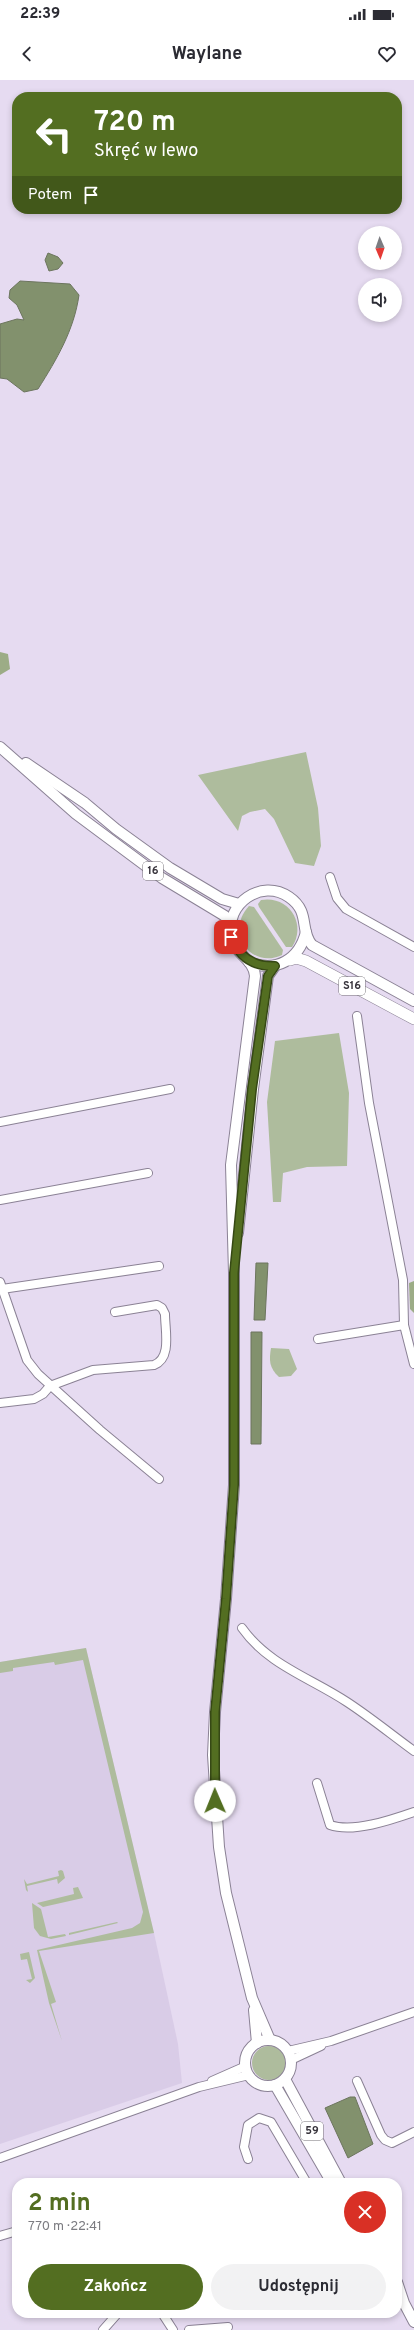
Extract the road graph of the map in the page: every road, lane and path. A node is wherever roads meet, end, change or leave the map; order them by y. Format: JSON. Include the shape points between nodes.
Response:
{"nodes":[{"id":1,"x":0,"y":746,"type":"edge"},
{"id":2,"x":330,"y":877,"type":"dead end"},
{"id":3,"x":239,"y":904,"type":"junction"},
{"id":4,"x":230,"y":926,"type":"junction"},
{"id":5,"x":306,"y":932,"type":"junction"},
{"id":6,"x":414,"y":947,"type":"edge"},
{"id":7,"x":290,"y":960,"type":"junction"},
{"id":8,"x":249,"y":962,"type":"junction"},
{"id":9,"x":275,"y":966,"type":"junction"},
{"id":10,"x":414,"y":1001,"type":"edge"},
{"id":11,"x":357,"y":1016,"type":"dead end"},
{"id":12,"x":414,"y":1018,"type":"edge"},
{"id":13,"x":170,"y":1089,"type":"dead end"},
{"id":14,"x":0,"y":1122,"type":"edge"},
{"id":15,"x":148,"y":1173,"type":"dead end"},
{"id":16,"x":0,"y":1200,"type":"edge"},
{"id":17,"x":159,"y":1266,"type":"dead end"},
{"id":18,"x":234,"y":1273,"type":"junction"},
{"id":19,"x":1,"y":1286,"type":"edge"},
{"id":20,"x":115,"y":1312,"type":"dead end"},
{"id":21,"x":404,"y":1325,"type":"junction"},
{"id":22,"x":318,"y":1339,"type":"dead end"},
{"id":23,"x":414,"y":1364,"type":"edge"},
{"id":24,"x":50,"y":1386,"type":"junction"},
{"id":25,"x":0,"y":1403,"type":"edge"},
{"id":26,"x":159,"y":1479,"type":"dead end"},
{"id":27,"x":242,"y":1628,"type":"dead end"},
{"id":28,"x":414,"y":1751,"type":"edge"},
{"id":29,"x":317,"y":1783,"type":"dead end"},
{"id":30,"x":414,"y":1812,"type":"edge"},
{"id":31,"x":252,"y":1998,"type":"junction"},
{"id":32,"x":414,"y":2012,"type":"edge"},
{"id":33,"x":270,"y":2040,"type":"junction"},
{"id":34,"x":257,"y":2043,"type":"junction"},
{"id":35,"x":290,"y":2056,"type":"junction"},
{"id":36,"x":247,"y":2071,"type":"junction"},
{"id":37,"x":285,"y":2079,"type":"junction"},
{"id":38,"x":357,"y":2081,"type":"dead end"},
{"id":39,"x":275,"y":2085,"type":"junction"},
{"id":40,"x":414,"y":2132,"type":"edge"},
{"id":41,"x":0,"y":2158,"type":"edge"},
{"id":42,"x":248,"y":2158,"type":"dead end"},
{"id":43,"x":304,"y":2178,"type":"edge"},
{"id":44,"x":329,"y":2178,"type":"edge"},
{"id":45,"x":338,"y":2178,"type":"edge"},
{"id":46,"x":12,"y":2232,"type":"edge"},
{"id":47,"x":0,"y":2236,"type":"edge"},
{"id":48,"x":402,"y":2302,"type":"edge"},
{"id":49,"x":114,"y":2318,"type":"edge"},
{"id":50,"x":166,"y":2318,"type":"edge"},
{"id":51,"x":414,"y":2322,"type":"edge"},
{"id":52,"x":228,"y":2327,"type":"dead end"},
{"id":53,"x":103,"y":2330,"type":"edge"},
{"id":54,"x":174,"y":2330,"type":"edge"},
{"id":55,"x":189,"y":2330,"type":"edge"}],
"edges":[{"from":1,"to":3,"type":"main road","number":"16","via":[[85,803],[170,868],[222,899]]},
{"from":1,"to":4,"type":"main road","number":"16","via":[[76,814],[162,878],[225,916]]},
{"from":2,"to":6,"type":"street","via":[[337,898],[346,909]]},
{"from":3,"to":4,"type":"main road"},
{"from":3,"to":5,"type":"main road","via":[[259,892],[280,892],[297,904],[304,917]]},
{"from":4,"to":8,"type":"main road","number":"16","via":[[235,947]]},
{"from":5,"to":7,"type":"main road","via":[[299,951]]},
{"from":5,"to":10,"type":"main road","number":"S16","via":[[310,942],[317,948]]},
{"from":7,"to":9,"type":"main road"},
{"from":7,"to":12,"type":"highway","number":"S16","via":[[296,958],[306,961]]},
{"from":8,"to":9,"type":"main road"},
{"from":8,"to":18,"type":"main road","via":[[255,971],[255,982],[231,1165]]},
{"from":9,"to":18,"type":"main road","via":[[268,976],[257,1051]]},
{"from":11,"to":21,"type":"street","via":[[369,1103],[403,1280]]},
{"from":13,"to":14,"type":"street"},
{"from":15,"to":16,"type":"street"},
{"from":17,"to":19,"type":"street"},
{"from":18,"to":31,"type":"main road","via":[[234,1485],[215,1712],[215,1801],[222,1871]]},
{"from":19,"to":24,"type":"street","via":[[27,1360]]},
{"from":20,"to":24,"type":"street","via":[[157,1305],[162,1308],[165,1314],[165,1355],[162,1362],[154,1365],[93,1370]]},
{"from":21,"to":22,"type":"street"},
{"from":21,"to":23,"type":"street"},
{"from":24,"to":25,"type":"street","via":[[34,1399]]},
{"from":24,"to":26,"type":"street"},
{"from":27,"to":28,"type":"street","via":[[256,1646],[273,1660],[347,1702]]},
{"from":29,"to":30,"type":"street","via":[[330,1825],[339,1828],[384,1822]]},
{"from":31,"to":33,"type":"main road"},
{"from":31,"to":34,"type":"main road"},
{"from":32,"to":35,"type":"street"},
{"from":33,"to":34,"type":"main road"},
{"from":33,"to":35,"type":"main road","via":[[280,2043]]},
{"from":34,"to":36,"type":"main road","via":[[248,2053]]},
{"from":35,"to":37,"type":"main road","via":[[290,2070]]},
{"from":36,"to":39,"type":"main road","via":[[263,2085]]},
{"from":36,"to":41,"type":"street"},
{"from":37,"to":39,"type":"main road"},
{"from":37,"to":45,"type":"main road","number":"59"},
{"from":38,"to":40,"type":"street","via":[[385,2140],[392,2143]]},
{"from":39,"to":44,"type":"main road","number":"59"},
{"from":42,"to":43,"type":"street","via":[[244,2147],[248,2125],[259,2118],[266,2120],[271,2122]]},
{"from":46,"to":47,"type":"street"},
{"from":48,"to":51,"type":"main road"},
{"from":49,"to":53,"type":"street"},
{"from":50,"to":54,"type":"street"},
{"from":52,"to":55,"type":"street"}]}
